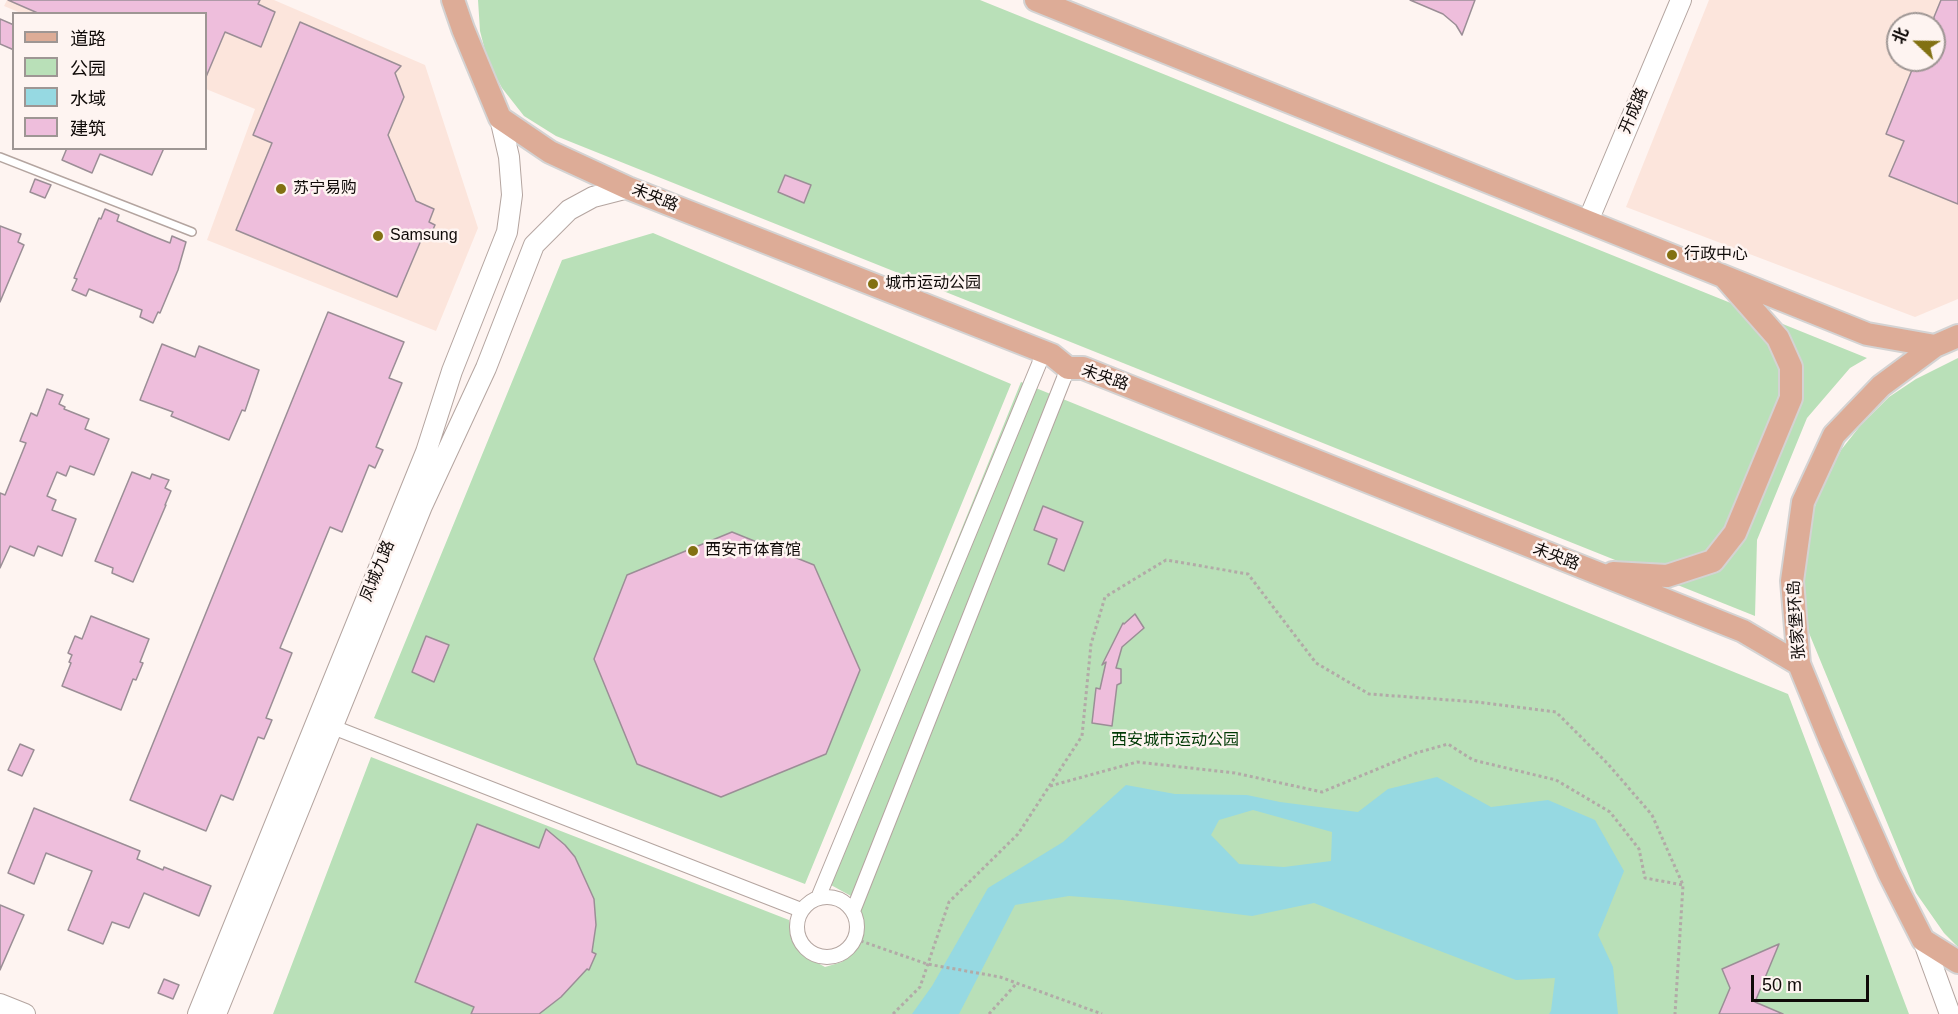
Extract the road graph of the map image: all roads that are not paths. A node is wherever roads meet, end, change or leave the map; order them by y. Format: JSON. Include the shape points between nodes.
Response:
{"nodes":[{"id":1,"x":453,"y":0,"type":"edge"},
{"id":2,"x":464,"y":0,"type":"edge"},
{"id":3,"x":1036,"y":0,"type":"edge"},
{"id":4,"x":1681,"y":0,"type":"edge"},
{"id":5,"x":463,"y":29,"type":"junction"},
{"id":6,"x":500,"y":118,"type":"junction"},
{"id":7,"x":0,"y":157,"type":"edge"},
{"id":8,"x":628,"y":188,"type":"junction"},
{"id":9,"x":1588,"y":221,"type":"junction"},
{"id":10,"x":192,"y":232,"type":"dead end"},
{"id":11,"x":1723,"y":275,"type":"junction"},
{"id":12,"x":1958,"y":336,"type":"edge"},
{"id":13,"x":1935,"y":346,"type":"junction"},
{"id":14,"x":1044,"y":352,"type":"junction"},
{"id":15,"x":1068,"y":368,"type":"junction"},
{"id":16,"x":1593,"y":572,"type":"junction"},
{"id":17,"x":1799,"y":664,"type":"junction"},
{"id":18,"x":325,"y":724,"type":"junction"},
{"id":19,"x":818,"y":898,"type":"junction"},
{"id":20,"x":801,"y":910,"type":"junction"},
{"id":21,"x":853,"y":910,"type":"junction"},
{"id":22,"x":1923,"y":940,"type":"junction"},
{"id":23,"x":1958,"y":962,"type":"edge"},
{"id":24,"x":0,"y":1004,"type":"edge"},
{"id":25,"x":25,"y":1014,"type":"edge"},
{"id":26,"x":198,"y":1014,"type":"edge"},
{"id":27,"x":216,"y":1014,"type":"edge"},
{"id":28,"x":1950,"y":1014,"type":"edge"}],
"edges":[{"from":1,"to":5,"type":"main road"},
{"from":2,"to":5,"type":"main road"},
{"from":3,"to":9,"type":"main road"},
{"from":4,"to":9,"type":"street","name":"开成路"},
{"from":5,"to":6,"type":"main road"},
{"from":6,"to":8,"type":"main road","name":"未央路","via":[[550,152]]},
{"from":6,"to":18,"type":"street","name":"凤城九路","via":[[512,195],[507,232],[452,371]]},
{"from":7,"to":10,"type":"lane"},
{"from":8,"to":14,"type":"main road","name":"未央路"},
{"from":8,"to":18,"type":"street","name":"凤城九路","via":[[593,197],[569,210],[534,245],[486,368]]},
{"from":9,"to":11,"type":"main road"},
{"from":11,"to":13,"type":"main road","via":[[1867,334]]},
{"from":11,"to":16,"type":"main road","via":[[1778,338],[1791,367],[1791,398],[1735,533],[1713,561],[1667,576]]},
{"from":12,"to":13,"type":"main road","name":"张家堡环岛"},
{"from":13,"to":17,"type":"main road","name":"张家堡环岛","via":[[1881,386],[1834,435],[1803,502],[1792,581]]},
{"from":14,"to":15,"type":"main road","name":"未央路"},
{"from":14,"to":19,"type":"street"},
{"from":15,"to":16,"type":"main road","name":"未央路","via":[[1083,368]]},
{"from":15,"to":21,"type":"street"},
{"from":16,"to":17,"type":"main road","name":"未央路","via":[[1743,630]]},
{"from":17,"to":22,"type":"main road","name":"张家堡环岛","via":[[1835,753]]},
{"from":18,"to":20,"type":"street"},
{"from":18,"to":26,"type":"street","name":"凤城九路"},
{"from":18,"to":27,"type":"street","name":"凤城九路"},
{"from":19,"to":20,"type":"street"},
{"from":19,"to":21,"type":"street","via":[[838,898]]},
{"from":20,"to":21,"type":"street","via":[[797,919],[799,940],[805,948],[823,957],[842,953],[855,939]]},
{"from":22,"to":23,"type":"main road"},
{"from":22,"to":28,"type":"street"},
{"from":24,"to":25,"type":"street"}]}
